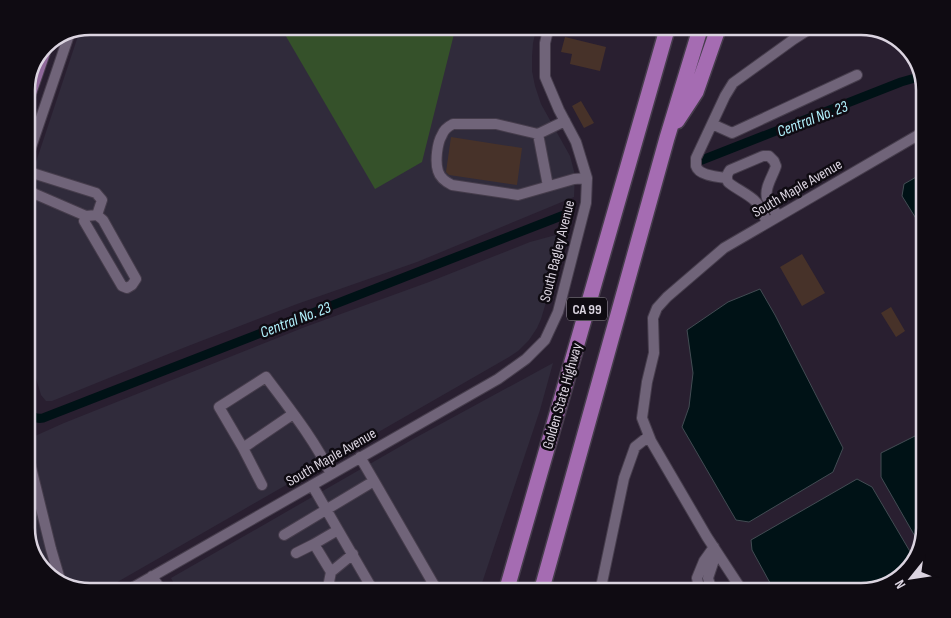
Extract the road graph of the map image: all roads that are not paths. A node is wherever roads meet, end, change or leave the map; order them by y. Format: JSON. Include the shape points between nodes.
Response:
{"nodes":[{"id":1,"x":547,"y":35,"type":"edge"},
{"id":2,"x":665,"y":35,"type":"edge"},
{"id":3,"x":698,"y":35,"type":"edge"},
{"id":4,"x":717,"y":35,"type":"edge"},
{"id":5,"x":800,"y":35,"type":"edge"},
{"id":6,"x":67,"y":40,"type":"edge"},
{"id":7,"x":857,"y":75,"type":"dead end"},
{"id":8,"x":565,"y":121,"type":"junction"},
{"id":9,"x":712,"y":124,"type":"junction"},
{"id":10,"x":538,"y":134,"type":"junction"},
{"id":11,"x":35,"y":135,"type":"edge"},
{"id":12,"x":916,"y":136,"type":"edge"},
{"id":13,"x":667,"y":138,"type":"junction"},
{"id":14,"x":35,"y":174,"type":"edge"},
{"id":15,"x":587,"y":178,"type":"junction"},
{"id":16,"x":727,"y":178,"type":"junction"},
{"id":17,"x":548,"y":186,"type":"junction"},
{"id":18,"x":35,"y":194,"type":"edge"},
{"id":19,"x":92,"y":216,"type":"junction"},
{"id":20,"x":778,"y":216,"type":"junction"},
{"id":21,"x":767,"y":222,"type":"junction"},
{"id":22,"x":545,"y":340,"type":"joint"},
{"id":23,"x":293,"y":414,"type":"junction"},
{"id":24,"x":649,"y":436,"type":"junction"},
{"id":25,"x":243,"y":448,"type":"junction"},
{"id":26,"x":360,"y":457,"type":"junction"},
{"id":27,"x":331,"y":474,"type":"junction"},
{"id":28,"x":374,"y":481,"type":"junction"},
{"id":29,"x":312,"y":484,"type":"junction"},
{"id":30,"x":35,"y":485,"type":"edge"},
{"id":31,"x":262,"y":485,"type":"dead end"},
{"id":32,"x":326,"y":509,"type":"junction"},
{"id":33,"x":338,"y":530,"type":"junction"},
{"id":34,"x":284,"y":534,"type":"dead end"},
{"id":35,"x":314,"y":544,"type":"junction"},
{"id":36,"x":714,"y":547,"type":"junction"},
{"id":37,"x":296,"y":553,"type":"dead end"},
{"id":38,"x":352,"y":554,"type":"junction"},
{"id":39,"x":331,"y":572,"type":"junction"},
{"id":40,"x":58,"y":573,"type":"edge"},
{"id":41,"x":152,"y":576,"type":"junction"},
{"id":42,"x":140,"y":583,"type":"edge"},
{"id":43,"x":156,"y":583,"type":"edge"},
{"id":44,"x":329,"y":583,"type":"edge"},
{"id":45,"x":369,"y":583,"type":"edge"},
{"id":46,"x":433,"y":583,"type":"edge"},
{"id":47,"x":509,"y":583,"type":"edge"},
{"id":48,"x":543,"y":583,"type":"edge"},
{"id":49,"x":602,"y":583,"type":"edge"},
{"id":50,"x":698,"y":583,"type":"edge"},
{"id":51,"x":709,"y":583,"type":"edge"},
{"id":52,"x":737,"y":583,"type":"edge"}],
"edges":[{"from":1,"to":8,"type":"street","name":"South Bagley Avenue","via":[[545,77]]},
{"from":2,"to":47,"type":"highway","name":"Golden State Highway","number":"CA 99"},
{"from":3,"to":13,"type":"highway","name":"Golden State Highway","number":"CA 99"},
{"from":4,"to":13,"type":"highway","via":[[696,92]]},
{"from":5,"to":9,"type":"street","via":[[733,83]]},
{"from":6,"to":11,"type":"street"},
{"from":7,"to":9,"type":"street","via":[[732,132]]},
{"from":8,"to":10,"type":"street"},
{"from":8,"to":15,"type":"street","name":"South Bagley Avenue","via":[[576,142]]},
{"from":9,"to":16,"type":"street","via":[[696,162],[698,169],[709,176]]},
{"from":10,"to":17,"type":"street"},
{"from":10,"to":17,"type":"street","via":[[496,124],[454,124],[447,127],[438,145],[438,172],[452,185],[504,194],[518,195]]},
{"from":12,"to":20,"type":"street","name":"South Maple Avenue"},
{"from":13,"to":48,"type":"highway","name":"Golden State Highway","number":"CA 99"},
{"from":14,"to":19,"type":"street","via":[[96,194],[102,200]]},
{"from":15,"to":17,"type":"street"},
{"from":15,"to":22,"type":"street","name":"South Bagley Avenue","via":[[584,212],[558,312]]},
{"from":16,"to":20,"type":"street","via":[[730,170],[769,156],[776,166],[767,198]]},
{"from":16,"to":21,"type":"street","via":[[729,183],[757,202]]},
{"from":18,"to":19,"type":"street"},
{"from":19,"to":19,"type":"street","via":[[103,220],[136,279],[128,288],[122,286],[84,221]]},
{"from":20,"to":21,"type":"street","name":"South Maple Avenue"},
{"from":21,"to":24,"type":"street","name":"South Maple Avenue","via":[[724,248],[657,308],[653,318],[654,353],[642,418]]},
{"from":22,"to":26,"type":"street","name":"South Maple Avenue","via":[[498,379]]},
{"from":23,"to":25,"type":"street"},
{"from":23,"to":25,"type":"street","via":[[266,377],[219,407]]},
{"from":23,"to":27,"type":"street"},
{"from":24,"to":36,"type":"street","name":"South Maple Avenue"},
{"from":24,"to":49,"type":"street","via":[[635,447],[624,478]]},
{"from":25,"to":31,"type":"street"},
{"from":26,"to":27,"type":"street","name":"South Maple Avenue"},
{"from":26,"to":28,"type":"street"},
{"from":27,"to":29,"type":"street","name":"South Maple Avenue"},
{"from":28,"to":32,"type":"street"},
{"from":28,"to":46,"type":"street"},
{"from":29,"to":32,"type":"street"},
{"from":29,"to":41,"type":"street","name":"South Maple Avenue"},
{"from":30,"to":40,"type":"street"},
{"from":32,"to":33,"type":"street"},
{"from":32,"to":34,"type":"street"},
{"from":33,"to":35,"type":"street"},
{"from":33,"to":38,"type":"street"},
{"from":35,"to":37,"type":"street"},
{"from":35,"to":39,"type":"street"},
{"from":36,"to":50,"type":"street","via":[[704,561]]},
{"from":36,"to":51,"type":"street"},
{"from":36,"to":52,"type":"street","name":"South Maple Avenue"},
{"from":38,"to":39,"type":"street"},
{"from":38,"to":45,"type":"street"},
{"from":39,"to":44,"type":"street"},
{"from":41,"to":42,"type":"street","name":"South Maple Avenue"},
{"from":41,"to":43,"type":"street"}]}
